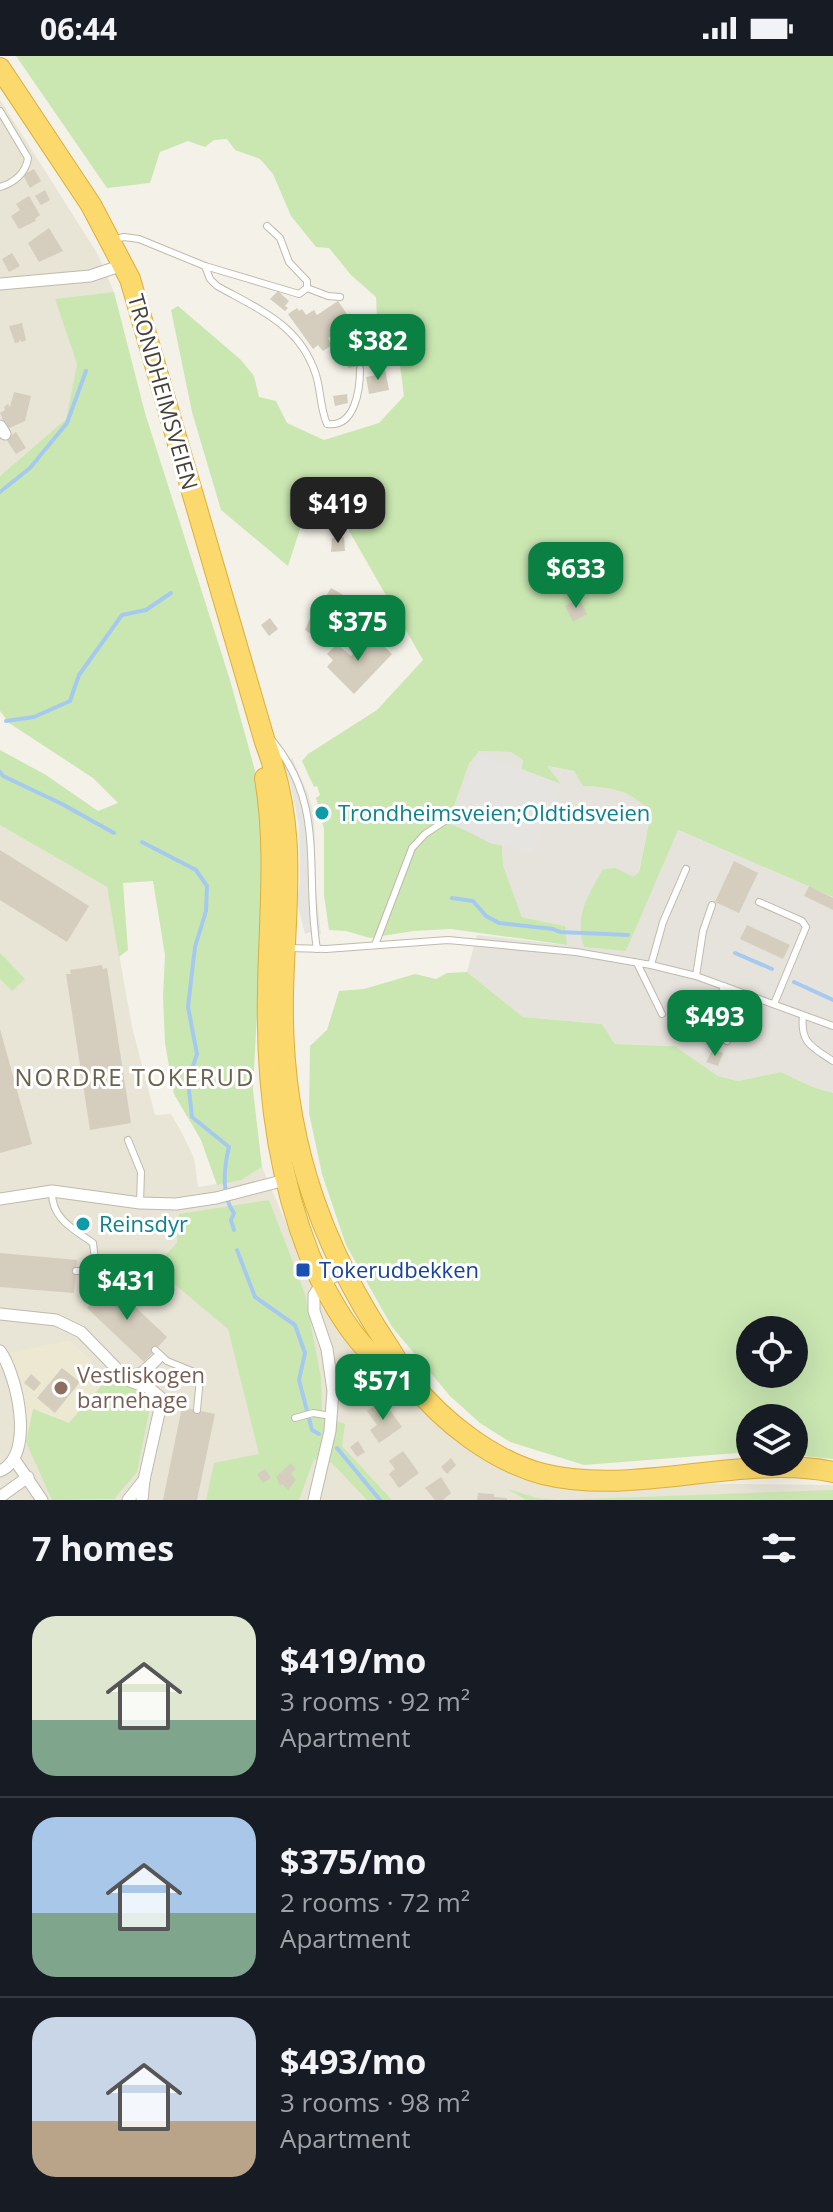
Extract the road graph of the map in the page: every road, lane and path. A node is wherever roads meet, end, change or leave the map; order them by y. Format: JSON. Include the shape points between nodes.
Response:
{"nodes":[{"id":1,"x":0,"y":68,"type":"edge"},
{"id":2,"x":0,"y":111,"type":"edge"},
{"id":3,"x":0,"y":187,"type":"edge"},
{"id":4,"x":267,"y":226,"type":"dead end"},
{"id":5,"x":111,"y":240,"type":"junction"},
{"id":6,"x":123,"y":265,"type":"junction"},
{"id":7,"x":205,"y":266,"type":"junction"},
{"id":8,"x":0,"y":284,"type":"edge"},
{"id":9,"x":307,"y":288,"type":"junction"},
{"id":10,"x":340,"y":297,"type":"dead end"},
{"id":11,"x":360,"y":369,"type":"dead end"},
{"id":12,"x":263,"y":734,"type":"junction"},
{"id":13,"x":454,"y":815,"type":"dead end"},
{"id":14,"x":686,"y":869,"type":"dead end"},
{"id":15,"x":759,"y":902,"type":"dead end"},
{"id":16,"x":712,"y":905,"type":"dead end"},
{"id":17,"x":375,"y":945,"type":"junction"},
{"id":18,"x":277,"y":948,"type":"junction"},
{"id":19,"x":317,"y":949,"type":"junction"},
{"id":20,"x":637,"y":963,"type":"junction"},
{"id":21,"x":651,"y":965,"type":"junction"},
{"id":22,"x":696,"y":976,"type":"junction"},
{"id":23,"x":724,"y":986,"type":"junction"},
{"id":24,"x":774,"y":1004,"type":"junction"},
{"id":25,"x":662,"y":1014,"type":"dead end"},
{"id":26,"x":803,"y":1016,"type":"junction"},
{"id":27,"x":833,"y":1026,"type":"edge"},
{"id":28,"x":727,"y":1041,"type":"dead end"},
{"id":29,"x":833,"y":1061,"type":"edge"},
{"id":30,"x":128,"y":1140,"type":"dead end"},
{"id":31,"x":295,"y":1178,"type":"junction"},
{"id":32,"x":52,"y":1191,"type":"junction"},
{"id":33,"x":0,"y":1199,"type":"edge"},
{"id":34,"x":140,"y":1203,"type":"junction"},
{"id":35,"x":76,"y":1271,"type":"dead end"},
{"id":36,"x":96,"y":1271,"type":"junction"},
{"id":37,"x":343,"y":1272,"type":"junction"},
{"id":38,"x":322,"y":1283,"type":"junction"},
{"id":39,"x":99,"y":1294,"type":"dead end"},
{"id":40,"x":0,"y":1314,"type":"edge"},
{"id":41,"x":0,"y":1351,"type":"edge"},
{"id":42,"x":156,"y":1354,"type":"joint"},
{"id":43,"x":129,"y":1376,"type":"junction"},
{"id":44,"x":411,"y":1381,"type":"junction"},
{"id":45,"x":197,"y":1410,"type":"dead end"},
{"id":46,"x":332,"y":1416,"type":"junction"},
{"id":47,"x":299,"y":1417,"type":"dead end"},
{"id":48,"x":14,"y":1459,"type":"junction"},
{"id":49,"x":0,"y":1471,"type":"edge"},
{"id":50,"x":833,"y":1472,"type":"edge"},
{"id":51,"x":28,"y":1477,"type":"junction"},
{"id":52,"x":144,"y":1480,"type":"junction"},
{"id":53,"x":0,"y":1497,"type":"edge"},
{"id":54,"x":42,"y":1500,"type":"edge"},
{"id":55,"x":128,"y":1500,"type":"edge"},
{"id":56,"x":142,"y":1500,"type":"edge"},
{"id":57,"x":314,"y":1500,"type":"edge"}],
"edges":[{"from":1,"to":5,"type":"highway","name":"TRONDHEIMSVEIEN"},
{"from":2,"to":3,"type":"lane","via":[[28,158],[26,168]]},
{"from":4,"to":9,"type":"lane","via":[[280,238]]},
{"from":5,"to":6,"type":"highway","name":"TRONDHEIMSVEIEN"},
{"from":5,"to":7,"type":"lane","via":[[139,239]]},
{"from":6,"to":8,"type":"street","via":[[90,276]]},
{"from":6,"to":12,"type":"highway","name":"TRONDHEIMSVEIEN"},
{"from":7,"to":9,"type":"lane","via":[[287,292],[299,294]]},
{"from":7,"to":11,"type":"lane","via":[[217,286],[296,337],[315,370],[327,424],[345,421],[351,412]]},
{"from":9,"to":10,"type":"lane"},
{"from":12,"to":18,"type":"highway","name":"TRONDHEIMSVEIEN","via":[[281,788],[289,841]]},
{"from":12,"to":19,"type":"lane","via":[[290,762],[303,793],[310,823]]},
{"from":13,"to":17,"type":"lane","via":[[412,848]]},
{"from":14,"to":21,"type":"lane"},
{"from":15,"to":24,"type":"lane","via":[[806,927]]},
{"from":16,"to":22,"type":"lane"},
{"from":17,"to":19,"type":"lane"},
{"from":17,"to":20,"type":"lane","via":[[448,940]]},
{"from":18,"to":19,"type":"lane"},
{"from":18,"to":31,"type":"highway","name":"TRONDHEIMSVEIEN"},
{"from":20,"to":21,"type":"lane"},
{"from":20,"to":25,"type":"lane"},
{"from":21,"to":22,"type":"lane"},
{"from":22,"to":23,"type":"lane"},
{"from":23,"to":24,"type":"lane"},
{"from":23,"to":28,"type":"lane","via":[[717,1028]]},
{"from":24,"to":26,"type":"lane"},
{"from":26,"to":27,"type":"lane"},
{"from":26,"to":29,"type":"lane","via":[[801,1031],[808,1043]]},
{"from":30,"to":34,"type":"lane","via":[[141,1172]]},
{"from":31,"to":34,"type":"street","via":[[191,1202]]},
{"from":31,"to":37,"type":"highway","name":"TRONDHEIMSVEIEN"},
{"from":31,"to":38,"type":"highway","name":"TRONDHEIMSVEIEN","via":[[297,1220]]},
{"from":32,"to":33,"type":"street"},
{"from":32,"to":34,"type":"street"},
{"from":32,"to":36,"type":"lane","via":[[58,1217],[93,1243]]},
{"from":35,"to":36,"type":"lane"},
{"from":36,"to":39,"type":"lane"},
{"from":37,"to":38,"type":"street"},
{"from":37,"to":44,"type":"highway","name":"TRONDHEIMSVEIEN"},
{"from":38,"to":44,"type":"highway","name":"TRONDHEIMSVEIEN","via":[[377,1360]]},
{"from":38,"to":46,"type":"street","via":[[313,1306],[330,1365]]},
{"from":40,"to":43,"type":"street","via":[[56,1320],[81,1332]]},
{"from":41,"to":48,"type":"street","via":[[18,1397]]},
{"from":42,"to":43,"type":"street","via":[[142,1373]]},
{"from":42,"to":45,"type":"lane","via":[[200,1377]]},
{"from":43,"to":52,"type":"street","via":[[161,1398]]},
{"from":44,"to":50,"type":"highway","name":"TRONDHEIMSVEIEN","via":[[483,1446],[554,1476],[604,1480],[781,1469]]},
{"from":46,"to":47,"type":"lane"},
{"from":46,"to":57,"type":"street"},
{"from":48,"to":49,"type":"street"},
{"from":48,"to":51,"type":"street"},
{"from":51,"to":53,"type":"street"},
{"from":51,"to":54,"type":"street"},
{"from":52,"to":55,"type":"street"},
{"from":52,"to":56,"type":"street"}]}
